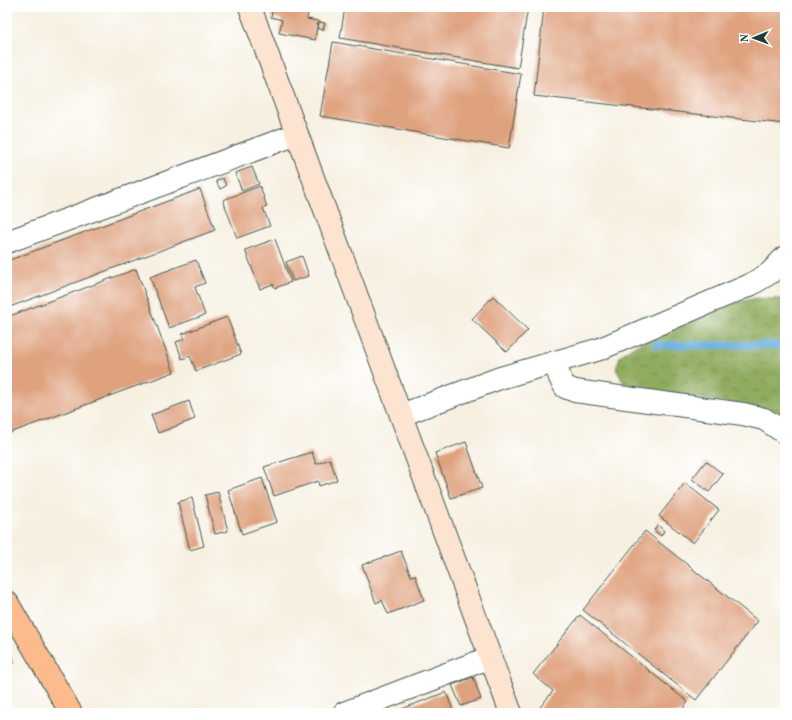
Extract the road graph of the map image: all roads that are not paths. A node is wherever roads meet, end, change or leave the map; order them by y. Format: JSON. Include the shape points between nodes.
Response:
{"nodes":[{"id":1,"x":250,"y":7,"type":"edge"},
{"id":2,"x":297,"y":134,"type":"junction"},
{"id":3,"x":7,"y":242,"type":"edge"},
{"id":4,"x":782,"y":265,"type":"edge"},
{"id":5,"x":555,"y":362,"type":"junction"},
{"id":6,"x":401,"y":415,"type":"junction"},
{"id":7,"x":785,"y":433,"type":"edge"},
{"id":8,"x":7,"y":602,"type":"edge"},
{"id":9,"x":491,"y":657,"type":"junction"},
{"id":10,"x":71,"y":713,"type":"edge"},
{"id":11,"x":344,"y":713,"type":"edge"},
{"id":12,"x":511,"y":713,"type":"edge"}],
"edges":[{"from":1,"to":2,"type":"street"},
{"from":2,"to":3,"type":"street"},
{"from":2,"to":6,"type":"street"},
{"from":4,"to":5,"type":"street","via":[[750,285],[600,349]]},
{"from":5,"to":6,"type":"street","via":[[500,378]]},
{"from":5,"to":7,"type":"street","via":[[565,387],[575,391],[743,414],[764,419]]},
{"from":6,"to":9,"type":"street"},
{"from":8,"to":10,"type":"main road"},
{"from":9,"to":11,"type":"street"},
{"from":9,"to":12,"type":"street"}]}
